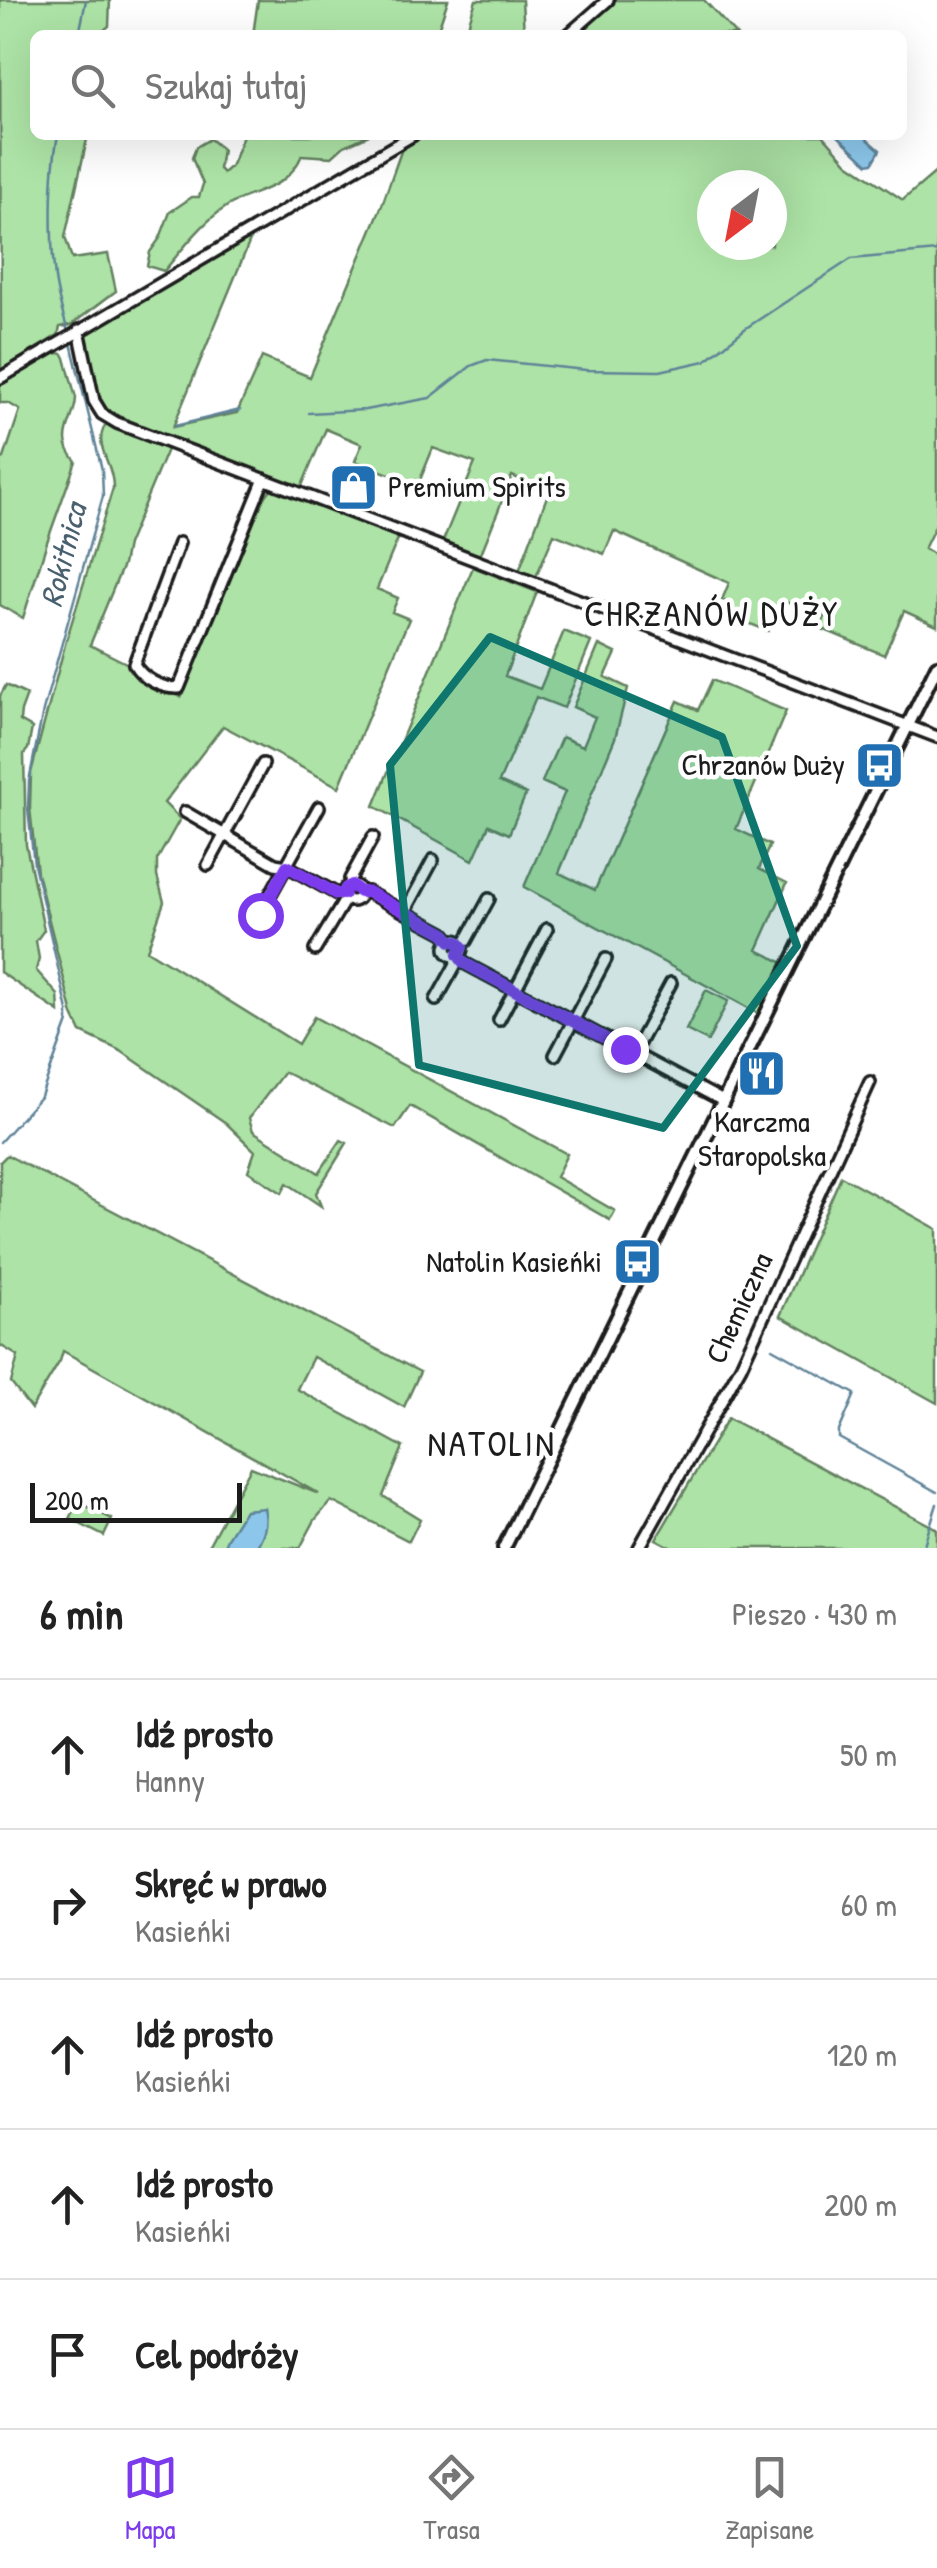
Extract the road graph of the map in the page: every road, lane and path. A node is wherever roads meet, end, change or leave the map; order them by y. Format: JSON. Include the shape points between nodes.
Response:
{"nodes":[{"id":1,"x":608,"y":0,"type":"edge"},
{"id":2,"x":574,"y":30,"type":"edge"},
{"id":3,"x":404,"y":140,"type":"edge"},
{"id":4,"x":72,"y":334,"type":"junction"},
{"id":5,"x":0,"y":378,"type":"edge"},
{"id":6,"x":264,"y":480,"type":"junction"},
{"id":7,"x":180,"y":543,"type":"dead end"},
{"id":8,"x":937,"y":666,"type":"edge"},
{"id":9,"x":908,"y":726,"type":"junction"},
{"id":10,"x":937,"y":737,"type":"edge"},
{"id":11,"x":262,"y":764,"type":"dead end"},
{"id":12,"x":320,"y":808,"type":"dead end"},
{"id":13,"x":185,"y":812,"type":"dead end"},
{"id":14,"x":225,"y":835,"type":"junction"},
{"id":15,"x":373,"y":837,"type":"dead end"},
{"id":16,"x":433,"y":860,"type":"dead end"},
{"id":17,"x":208,"y":865,"type":"dead end"},
{"id":18,"x":287,"y":866,"type":"junction"},
{"id":19,"x":350,"y":892,"type":"junction"},
{"id":20,"x":490,"y":899,"type":"dead end"},
{"id":21,"x":405,"y":912,"type":"junction"},
{"id":22,"x":260,"y":915,"type":"dead end"},
{"id":23,"x":547,"y":929,"type":"dead end"},
{"id":24,"x":456,"y":949,"type":"junction"},
{"id":25,"x":316,"y":950,"type":"dead end"},
{"id":26,"x":606,"y":960,"type":"dead end"},
{"id":27,"x":671,"y":983,"type":"dead end"},
{"id":28,"x":514,"y":990,"type":"junction"},
{"id":29,"x":436,"y":1000,"type":"dead end"},
{"id":30,"x":499,"y":1020,"type":"dead end"},
{"id":31,"x":574,"y":1021,"type":"junction"},
{"id":32,"x":633,"y":1054,"type":"junction"},
{"id":33,"x":554,"y":1056,"type":"dead end"},
{"id":34,"x":870,"y":1082,"type":"dead end"},
{"id":35,"x":723,"y":1101,"type":"junction"},
{"id":36,"x":504,"y":1548,"type":"edge"},
{"id":37,"x":639,"y":1548,"type":"edge"}],
"edges":[{"from":1,"to":2,"type":"street"},
{"from":3,"to":4,"type":"street"},
{"from":4,"to":5,"type":"street"},
{"from":4,"to":6,"type":"street","via":[[102,414]]},
{"from":6,"to":7,"type":"street","via":[[179,688],[170,688],[134,664]]},
{"from":6,"to":9,"type":"street"},
{"from":8,"to":9,"type":"street"},
{"from":9,"to":10,"type":"street"},
{"from":9,"to":35,"type":"street"},
{"from":11,"to":14,"type":"street"},
{"from":12,"to":18,"type":"street"},
{"from":13,"to":14,"type":"street"},
{"from":14,"to":17,"type":"street"},
{"from":14,"to":18,"type":"street"},
{"from":15,"to":19,"type":"street","via":[[350,879]]},
{"from":16,"to":21,"type":"street"},
{"from":18,"to":19,"type":"street","via":[[336,894]]},
{"from":18,"to":22,"type":"street"},
{"from":19,"to":21,"type":"street","via":[[368,892]]},
{"from":19,"to":25,"type":"street"},
{"from":20,"to":24,"type":"street"},
{"from":21,"to":24,"type":"street","via":[[444,933]]},
{"from":23,"to":28,"type":"street"},
{"from":24,"to":28,"type":"street","via":[[464,963]]},
{"from":24,"to":29,"type":"street","via":[[456,964]]},
{"from":26,"to":31,"type":"street"},
{"from":27,"to":32,"type":"street"},
{"from":28,"to":30,"type":"street"},
{"from":28,"to":31,"type":"street"},
{"from":31,"to":32,"type":"street"},
{"from":31,"to":33,"type":"street"},
{"from":32,"to":35,"type":"street"},
{"from":34,"to":37,"type":"street","name":"Chemiczna","via":[[741,1366]]},
{"from":35,"to":36,"type":"street"}]}
